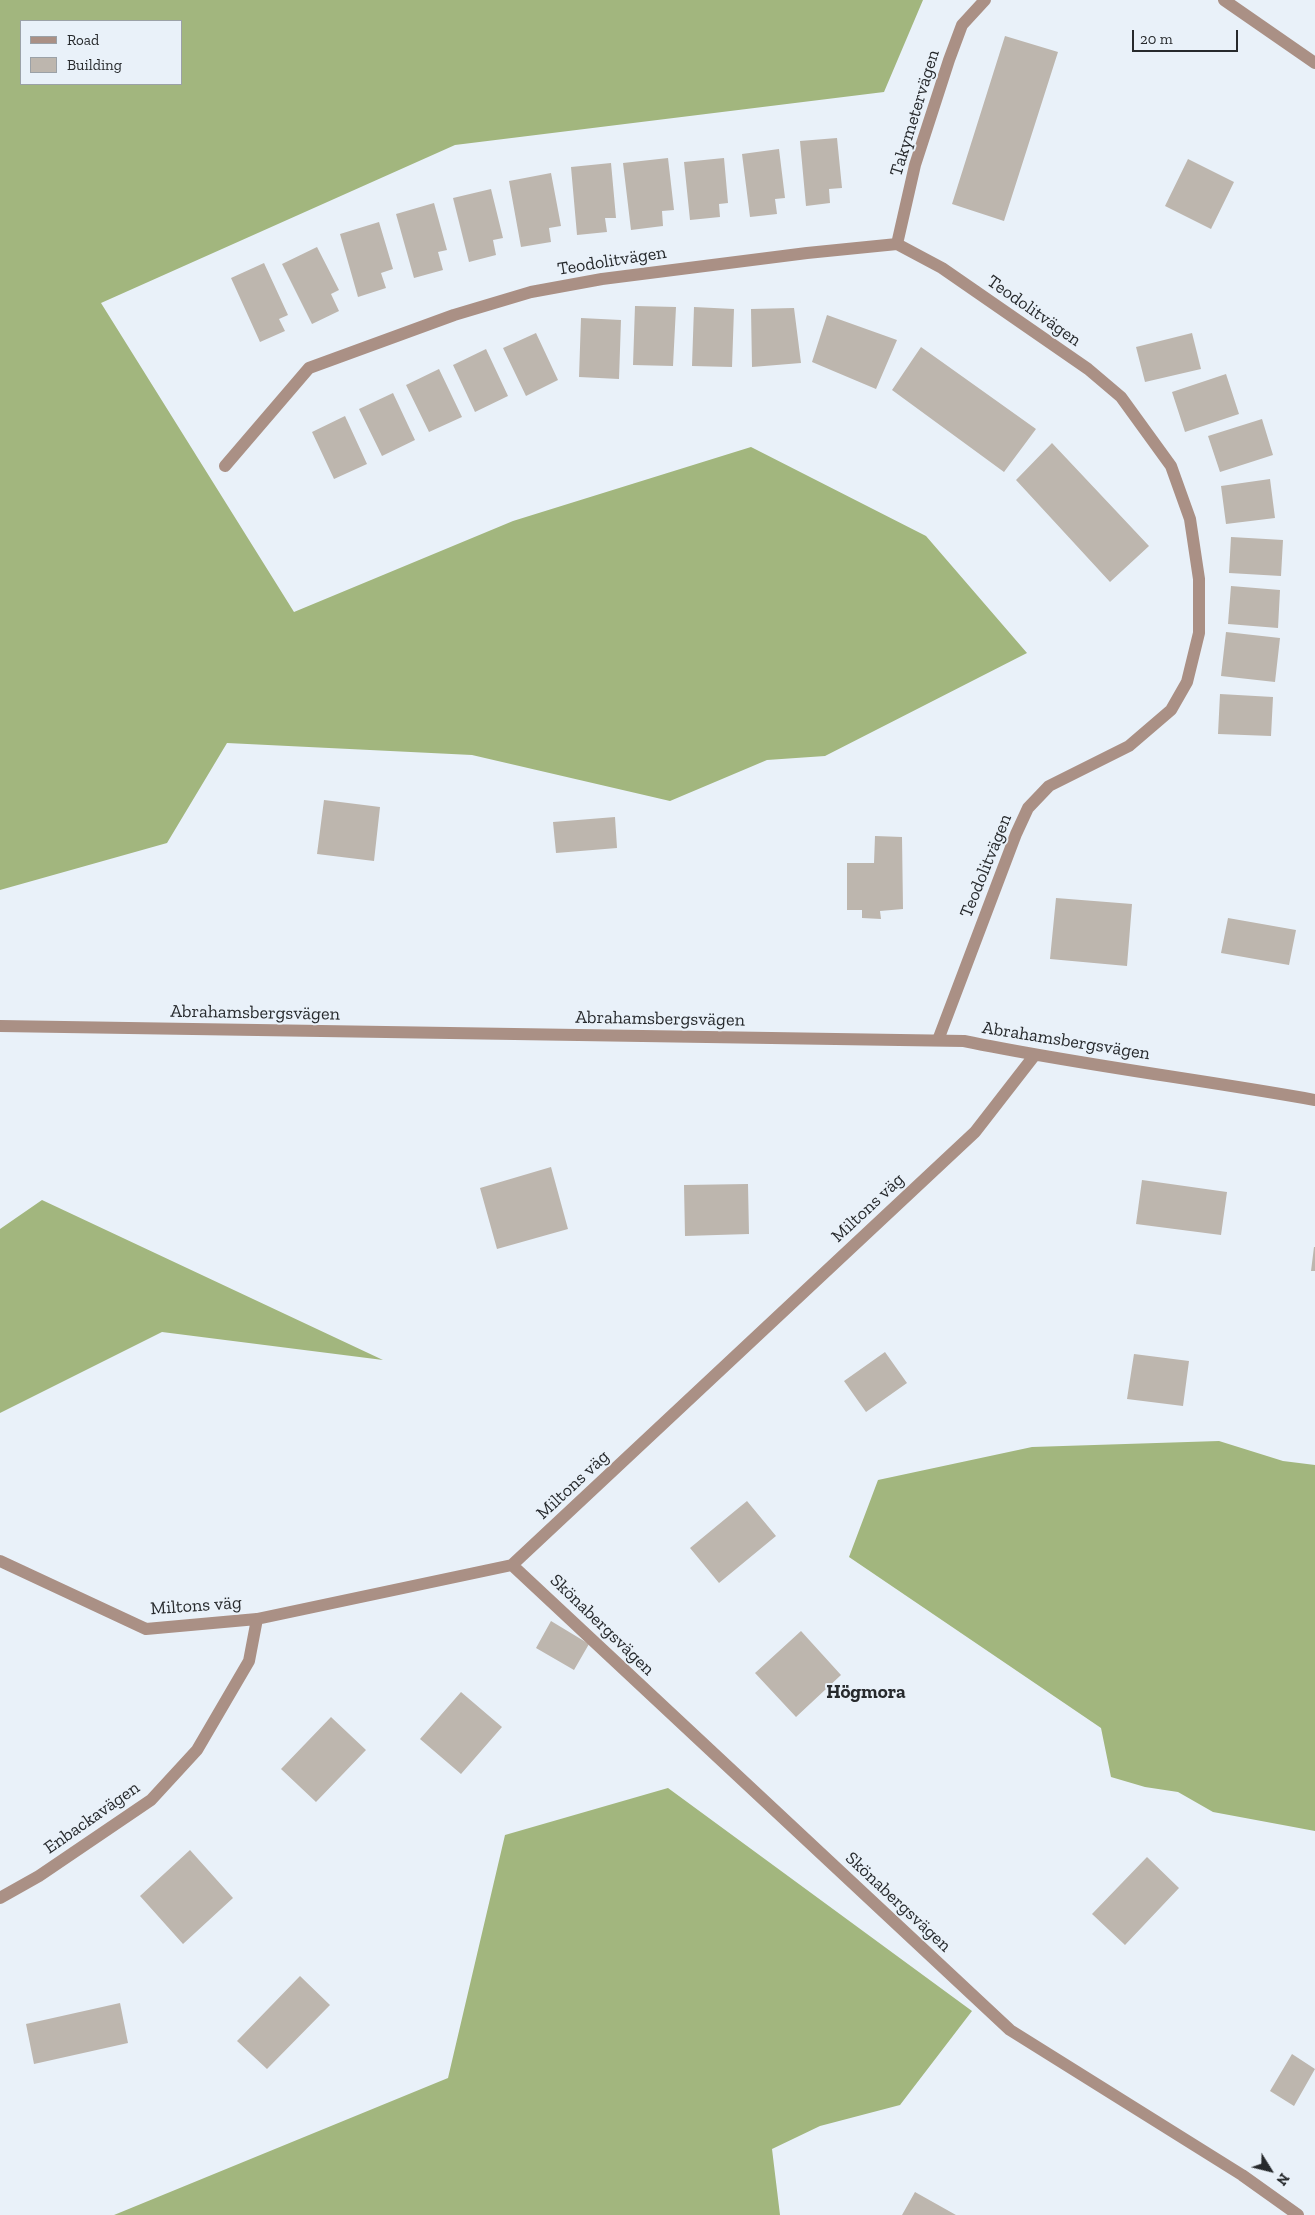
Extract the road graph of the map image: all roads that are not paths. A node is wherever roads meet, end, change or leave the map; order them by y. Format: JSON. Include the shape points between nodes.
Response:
{"nodes":[{"id":1,"x":985,"y":0,"type":"edge"},
{"id":2,"x":1224,"y":0,"type":"edge"},
{"id":3,"x":1315,"y":63,"type":"edge"},
{"id":4,"x":897,"y":244,"type":"junction"},
{"id":5,"x":225,"y":466,"type":"dead end"},
{"id":6,"x":0,"y":1026,"type":"edge"},
{"id":7,"x":938,"y":1040,"type":"junction"},
{"id":8,"x":1034,"y":1056,"type":"junction"},
{"id":9,"x":1315,"y":1100,"type":"edge"},
{"id":10,"x":0,"y":1561,"type":"edge"},
{"id":11,"x":512,"y":1565,"type":"junction"},
{"id":12,"x":257,"y":1619,"type":"junction"},
{"id":13,"x":0,"y":1898,"type":"edge"},
{"id":14,"x":1298,"y":2215,"type":"edge"}],
"edges":[{"from":1,"to":4,"type":"street","name":"Takymetervägen","via":[[962,25],[949,60],[915,166]]},
{"from":2,"to":3,"type":"street"},
{"from":4,"to":5,"type":"street","name":"Teodolitvägen","via":[[602,278],[531,292],[454,315],[309,368]]},
{"from":4,"to":7,"type":"street","name":"Teodolitvägen","via":[[942,268],[1088,369],[1121,397],[1171,466],[1190,519],[1199,579],[1199,633],[1187,682],[1171,710],[1129,746],[1050,786],[1028,808]]},
{"from":6,"to":7,"type":"street","name":"Abrahamsbergsvägen"},
{"from":7,"to":8,"type":"street","name":"Abrahamsbergsvägen","via":[[964,1041]]},
{"from":8,"to":9,"type":"street","name":"Abrahamsbergsvägen","via":[[1191,1078]]},
{"from":8,"to":11,"type":"street","name":"Miltons väg","via":[[975,1132]]},
{"from":10,"to":12,"type":"street","name":"Miltons väg","via":[[146,1629]]},
{"from":11,"to":12,"type":"street","name":"Miltons väg"},
{"from":11,"to":14,"type":"street","name":"Skönabergsvägen","via":[[1010,2030],[1242,2175]]},
{"from":12,"to":13,"type":"street","name":"Enbackavägen","via":[[249,1661],[197,1750],[150,1800],[40,1876]]}]}
